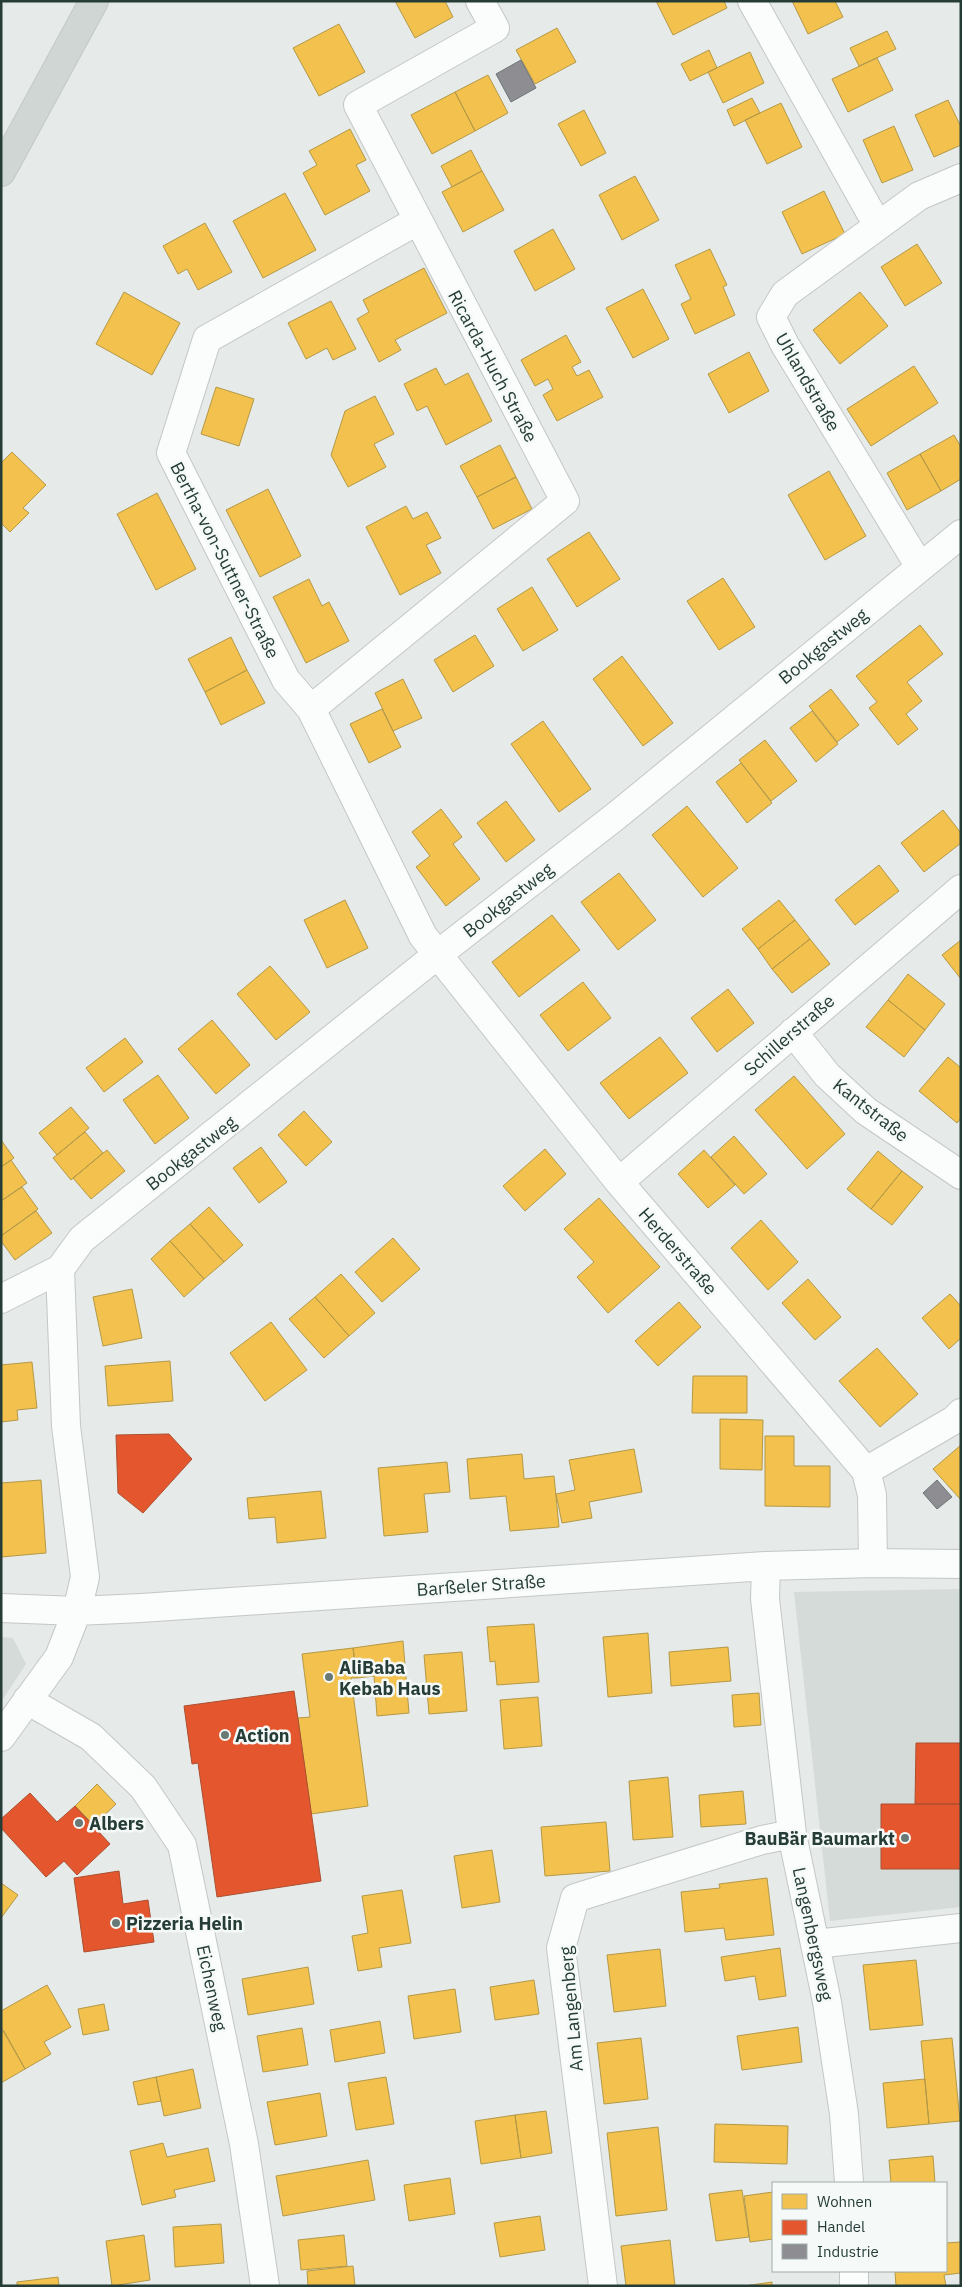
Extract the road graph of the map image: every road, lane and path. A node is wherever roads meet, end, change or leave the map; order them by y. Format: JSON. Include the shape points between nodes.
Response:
{"nodes":[{"id":1,"x":94,"y":1,"type":"edge"},
{"id":2,"x":480,"y":1,"type":"edge"},
{"id":3,"x":752,"y":1,"type":"edge"},
{"id":4,"x":1,"y":172,"type":"edge"},
{"id":5,"x":961,"y":178,"type":"edge"},
{"id":6,"x":417,"y":221,"type":"junction"},
{"id":7,"x":878,"y":226,"type":"junction"},
{"id":8,"x":961,"y":534,"type":"edge"},
{"id":9,"x":920,"y":568,"type":"junction"},
{"id":10,"x":311,"y":709,"type":"junction"},
{"id":11,"x":961,"y":889,"type":"edge"},
{"id":12,"x":437,"y":955,"type":"junction"},
{"id":13,"x":793,"y":1032,"type":"junction"},
{"id":14,"x":961,"y":1175,"type":"edge"},
{"id":15,"x":618,"y":1182,"type":"junction"},
{"id":16,"x":60,"y":1269,"type":"junction"},
{"id":17,"x":1,"y":1299,"type":"edge"},
{"id":18,"x":961,"y":1413,"type":"edge"},
{"id":19,"x":866,"y":1472,"type":"junction"},
{"id":20,"x":873,"y":1563,"type":"junction"},
{"id":21,"x":961,"y":1564,"type":"edge"},
{"id":22,"x":766,"y":1566,"type":"junction"},
{"id":23,"x":1,"y":1608,"type":"edge"},
{"id":24,"x":77,"y":1611,"type":"junction"},
{"id":25,"x":27,"y":1700,"type":"junction"},
{"id":26,"x":1,"y":1737,"type":"edge"},
{"id":27,"x":792,"y":1834,"type":"junction"},
{"id":28,"x":961,"y":1928,"type":"edge"},
{"id":29,"x":815,"y":1944,"type":"junction"},
{"id":30,"x":849,"y":2182,"type":"edge"},
{"id":31,"x":854,"y":2272,"type":"edge"},
{"id":32,"x":266,"y":2286,"type":"edge"},
{"id":33,"x":603,"y":2286,"type":"edge"},
{"id":34,"x":854,"y":2286,"type":"edge"}],
"edges":[{"from":1,"to":4,"type":"main road"},
{"from":2,"to":6,"type":"street","name":"Ricarda-Huch Straße","via":[[495,28],[358,105]]},
{"from":3,"to":7,"type":"street"},
{"from":5,"to":7,"type":"street","name":"Uhlandstraße","via":[[919,196]]},
{"from":6,"to":10,"type":"street","name":"Ricarda-Huch Straße","via":[[565,501]]},
{"from":6,"to":10,"type":"street","name":"Bertha-von-Suttner-Straße","via":[[207,339],[171,453],[286,680]]},
{"from":7,"to":9,"type":"street","name":"Uhlandstraße","via":[[785,294],[772,317],[785,345]]},
{"from":8,"to":9,"type":"street","name":"Bookgastweg"},
{"from":9,"to":12,"type":"street","name":"Bookgastweg","via":[[616,816]]},
{"from":10,"to":12,"type":"street","name":"Bertha-von-Suttner-Straße","via":[[423,936]]},
{"from":11,"to":13,"type":"street","name":"Schillerstraße"},
{"from":12,"to":15,"type":"street","name":"Herderstraße"},
{"from":12,"to":16,"type":"street","name":"Bookgastweg","via":[[82,1239]]},
{"from":13,"to":14,"type":"street","name":"Kantstraße","via":[[827,1075],[866,1111]]},
{"from":13,"to":15,"type":"street","name":"Schillerstraße"},
{"from":15,"to":19,"type":"street","name":"Herderstraße"},
{"from":16,"to":17,"type":"street","name":"Bookgastweg"},
{"from":16,"to":24,"type":"street","via":[[66,1426],[85,1577]]},
{"from":18,"to":19,"type":"street"},
{"from":19,"to":20,"type":"street","name":"Herderstraße","via":[[872,1495]]},
{"from":20,"to":21,"type":"street","name":"Barßeler Straße"},
{"from":20,"to":22,"type":"street","name":"Barßeler Straße"},
{"from":22,"to":24,"type":"street","name":"Barßeler Straße"},
{"from":22,"to":27,"type":"street","name":"Langenbergsweg","via":[[765,1599]]},
{"from":23,"to":24,"type":"street","name":"Barßeler Straße"},
{"from":24,"to":25,"type":"street","via":[[59,1656]]},
{"from":25,"to":26,"type":"street"},
{"from":25,"to":32,"type":"street","name":"Eichenweg","via":[[96,1742],[143,1787],[182,1845],[244,2144]]},
{"from":27,"to":29,"type":"street","name":"Langenbergsweg"},
{"from":27,"to":33,"type":"street","name":"Am Langenberg","via":[[762,1840],[575,1898],[561,1948]]},
{"from":28,"to":29,"type":"street"},
{"from":29,"to":30,"type":"street","name":"Langenbergsweg","via":[[844,2114]]},
{"from":31,"to":34,"type":"street"}]}
